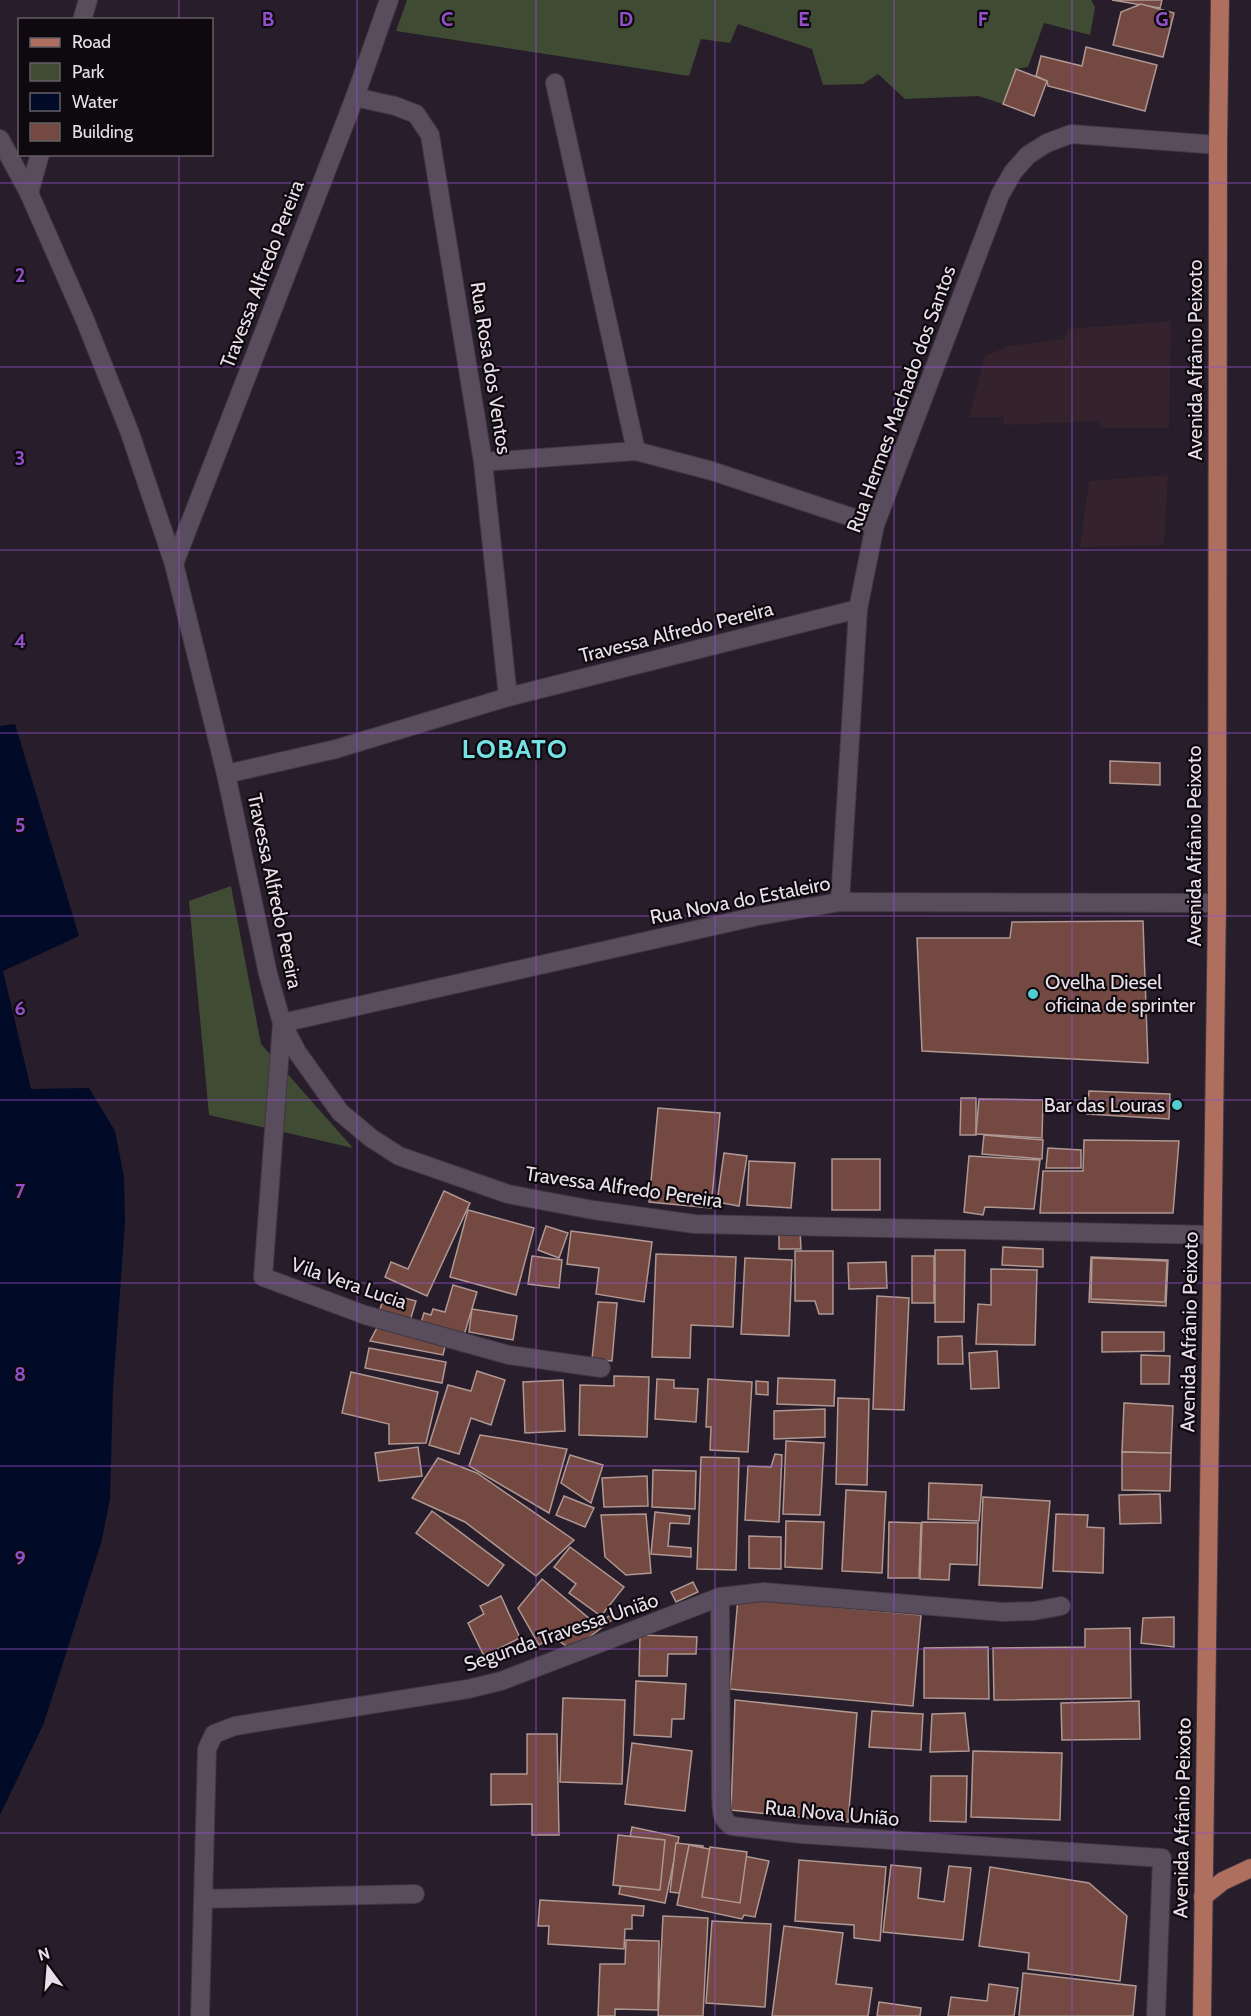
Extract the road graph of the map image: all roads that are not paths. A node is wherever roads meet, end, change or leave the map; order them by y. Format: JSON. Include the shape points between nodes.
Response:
{"nodes":[{"id":1,"x":88,"y":0,"type":"edge"},
{"id":2,"x":389,"y":0,"type":"edge"},
{"id":3,"x":1220,"y":0,"type":"edge"},
{"id":4,"x":83,"y":18,"type":"edge"},
{"id":5,"x":555,"y":83,"type":"dead end"},
{"id":6,"x":355,"y":97,"type":"junction"},
{"id":7,"x":0,"y":139,"type":"edge"},
{"id":8,"x":1218,"y":145,"type":"junction"},
{"id":9,"x":39,"y":156,"type":"edge"},
{"id":10,"x":29,"y":193,"type":"junction"},
{"id":11,"x":636,"y":451,"type":"junction"},
{"id":12,"x":483,"y":462,"type":"junction"},
{"id":13,"x":875,"y":525,"type":"junction"},
{"id":14,"x":174,"y":564,"type":"junction"},
{"id":15,"x":858,"y":609,"type":"junction"},
{"id":16,"x":508,"y":697,"type":"junction"},
{"id":17,"x":226,"y":774,"type":"junction"},
{"id":18,"x":840,"y":902,"type":"junction"},
{"id":19,"x":1217,"y":903,"type":"junction"},
{"id":20,"x":282,"y":1023,"type":"junction"},
{"id":21,"x":1212,"y":1235,"type":"junction"},
{"id":22,"x":601,"y":1368,"type":"dead end"},
{"id":23,"x":720,"y":1597,"type":"junction"},
{"id":24,"x":1061,"y":1606,"type":"dead end"},
{"id":25,"x":1251,"y":1868,"type":"edge"},
{"id":26,"x":416,"y":1894,"type":"dead end"},
{"id":27,"x":1203,"y":1897,"type":"junction"},
{"id":28,"x":203,"y":1899,"type":"junction"},
{"id":29,"x":200,"y":2016,"type":"edge"},
{"id":30,"x":1156,"y":2016,"type":"edge"},
{"id":31,"x":1202,"y":2016,"type":"edge"}],
"edges":[{"from":1,"to":4,"type":"street"},
{"from":2,"to":6,"type":"street","name":"Travessa Alfredo Pereira"},
{"from":3,"to":8,"type":"main road","name":"Avenida Afrânio Peixoto"},
{"from":5,"to":11,"type":"street"},
{"from":6,"to":12,"type":"street","name":"Rua Rosa dos Ventos","via":[[416,114],[429,135]]},
{"from":6,"to":14,"type":"street","name":"Travessa Alfredo Pereira"},
{"from":7,"to":10,"type":"street","name":"Travessa Alfredo Pereira"},
{"from":8,"to":13,"type":"street","name":"Rua Hermes Machado dos Santos","via":[[1071,134],[1028,155],[1000,195]]},
{"from":8,"to":19,"type":"main road","name":"Avenida Afrânio Peixoto"},
{"from":9,"to":10,"type":"street"},
{"from":10,"to":14,"type":"street","name":"Travessa Alfredo Pereira","via":[[126,423]]},
{"from":11,"to":12,"type":"street"},
{"from":11,"to":13,"type":"street","via":[[712,471]]},
{"from":12,"to":16,"type":"street","name":"Rua Rosa dos Ventos"},
{"from":13,"to":15,"type":"street","name":"Rua Hermes Machado dos Santos"},
{"from":14,"to":17,"type":"street","name":"Travessa Alfredo Pereira"},
{"from":15,"to":16,"type":"street","name":"Travessa Alfredo Pereira"},
{"from":15,"to":18,"type":"street","name":"Rua Hermes Machado dos Santos"},
{"from":16,"to":17,"type":"street","name":"Travessa Alfredo Pereira","via":[[336,748]]},
{"from":17,"to":20,"type":"street","name":"Travessa Alfredo Pereira"},
{"from":18,"to":19,"type":"street","name":"Rua Nova do Estaleiro"},
{"from":18,"to":20,"type":"street","name":"Rua Nova do Estaleiro","via":[[758,916]]},
{"from":19,"to":21,"type":"main road","name":"Avenida Afrânio Peixoto"},
{"from":20,"to":21,"type":"street","name":"Travessa Alfredo Pereira","via":[[297,1052],[340,1112],[371,1138],[399,1156],[508,1194],[695,1224]]},
{"from":20,"to":22,"type":"street","name":"Vila Vera Lucia","via":[[263,1277],[365,1315],[509,1355]]},
{"from":21,"to":27,"type":"main road","name":"Avenida Afrânio Peixoto"},
{"from":23,"to":24,"type":"street","name":"Segunda Travessa União","via":[[764,1592],[1003,1612]]},
{"from":23,"to":28,"type":"street","name":"Segunda Travessa União","via":[[501,1681],[235,1726],[214,1734],[207,1749]]},
{"from":23,"to":30,"type":"street","name":"Rua Nova União","via":[[721,1797],[725,1822],[801,1834],[1162,1858]]},
{"from":25,"to":27,"type":"main road","via":[[1223,1881]]},
{"from":26,"to":28,"type":"street"},
{"from":27,"to":31,"type":"main road","name":"Avenida Afrânio Peixoto"},
{"from":28,"to":29,"type":"street","name":"Segunda Travessa União"}]}
